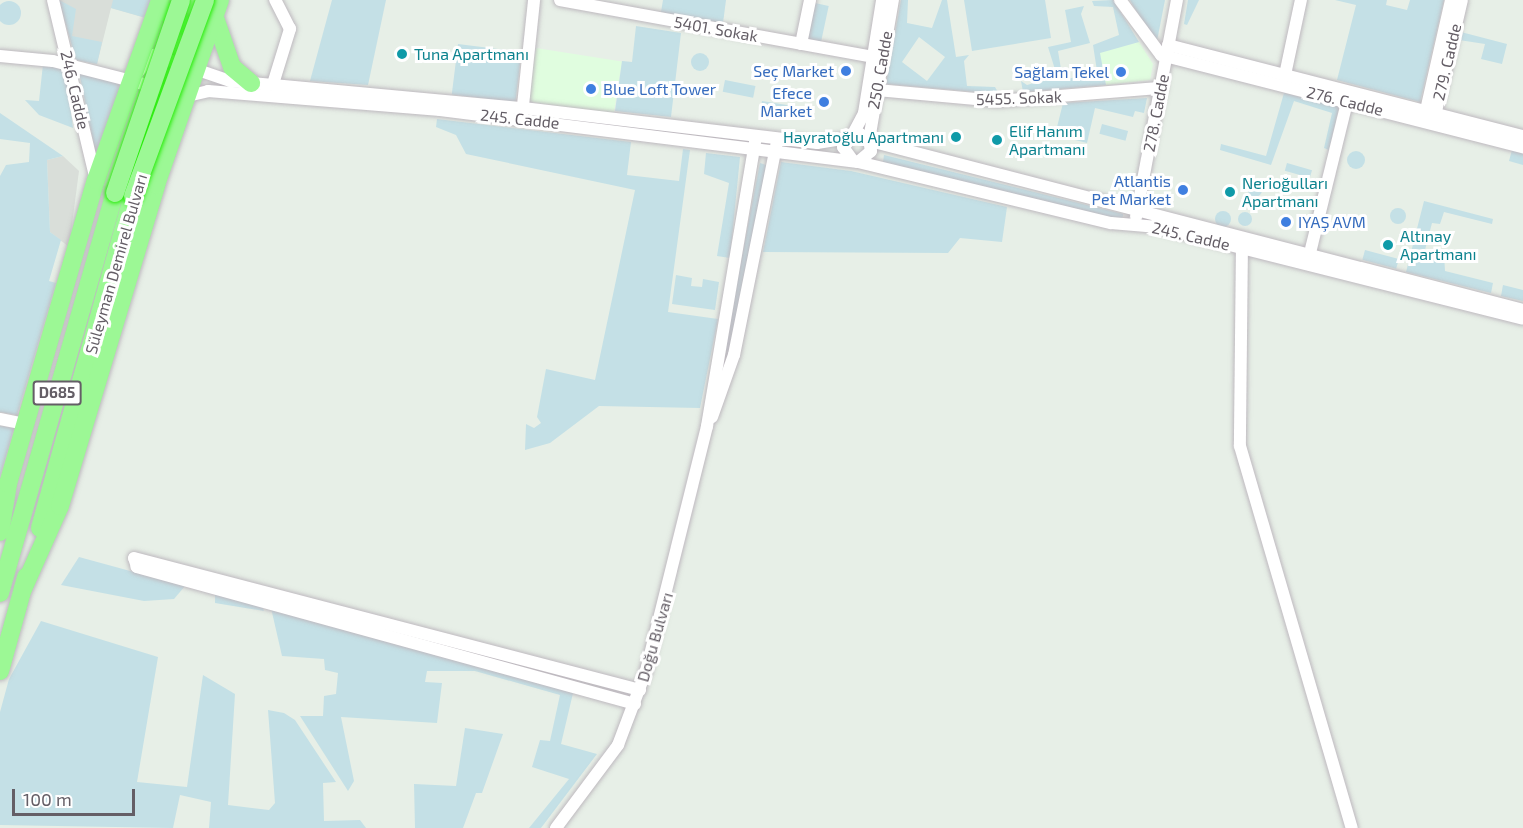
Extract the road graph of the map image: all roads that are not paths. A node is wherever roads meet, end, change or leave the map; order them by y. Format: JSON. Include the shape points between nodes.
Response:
{"nodes":[{"id":1,"x":53,"y":0,"type":"edge"},
{"id":2,"x":160,"y":0,"type":"edge"},
{"id":3,"x":181,"y":0,"type":"edge"},
{"id":4,"x":275,"y":0,"type":"edge"},
{"id":5,"x":534,"y":0,"type":"edge"},
{"id":6,"x":560,"y":0,"type":"edge"},
{"id":7,"x":810,"y":0,"type":"edge"},
{"id":8,"x":882,"y":0,"type":"edge"},
{"id":9,"x":893,"y":0,"type":"edge"},
{"id":10,"x":1120,"y":0,"type":"edge"},
{"id":11,"x":1177,"y":0,"type":"edge"},
{"id":12,"x":1301,"y":0,"type":"edge"},
{"id":13,"x":1451,"y":0,"type":"edge"},
{"id":14,"x":1462,"y":0,"type":"edge"},
{"id":15,"x":213,"y":5,"type":"edge"},
{"id":16,"x":801,"y":44,"type":"junction"},
{"id":17,"x":1167,"y":51,"type":"junction"},
{"id":18,"x":0,"y":56,"type":"edge"},
{"id":19,"x":873,"y":57,"type":"junction"},
{"id":20,"x":70,"y":64,"type":"junction"},
{"id":21,"x":195,"y":67,"type":"junction"},
{"id":22,"x":1285,"y":75,"type":"junction"},
{"id":23,"x":132,"y":79,"type":"junction"},
{"id":24,"x":250,"y":83,"type":"junction"},
{"id":25,"x":273,"y":84,"type":"junction"},
{"id":26,"x":1161,"y":88,"type":"junction"},
{"id":27,"x":877,"y":90,"type":"junction"},
{"id":28,"x":187,"y":98,"type":"junction"},
{"id":29,"x":1347,"y":102,"type":"junction"},
{"id":30,"x":522,"y":113,"type":"junction"},
{"id":31,"x":1430,"y":117,"type":"junction"},
{"id":32,"x":112,"y":133,"type":"junction"},
{"id":33,"x":850,"y":136,"type":"junction"},
{"id":34,"x":1523,"y":136,"type":"edge"},
{"id":35,"x":870,"y":141,"type":"junction"},
{"id":36,"x":754,"y":142,"type":"junction"},
{"id":37,"x":777,"y":144,"type":"junction"},
{"id":38,"x":1523,"y":147,"type":"edge"},
{"id":39,"x":166,"y":154,"type":"junction"},
{"id":40,"x":855,"y":162,"type":"junction"},
{"id":41,"x":96,"y":180,"type":"junction"},
{"id":42,"x":124,"y":195,"type":"junction"},
{"id":43,"x":1137,"y":211,"type":"junction"},
{"id":44,"x":1134,"y":226,"type":"junction"},
{"id":45,"x":1242,"y":243,"type":"junction"},
{"id":46,"x":1308,"y":260,"type":"junction"},
{"id":47,"x":1523,"y":310,"type":"edge"},
{"id":48,"x":1523,"y":319,"type":"edge"},
{"id":49,"x":0,"y":419,"type":"edge"},
{"id":50,"x":25,"y":424,"type":"junction"},
{"id":51,"x":707,"y":426,"type":"junction"},
{"id":52,"x":0,"y":532,"type":"edge"},
{"id":53,"x":23,"y":589,"type":"junction"},
{"id":54,"x":0,"y":593,"type":"edge"},
{"id":55,"x":0,"y":671,"type":"edge"},
{"id":56,"x":640,"y":690,"type":"junction"},
{"id":57,"x":635,"y":704,"type":"junction"},
{"id":58,"x":556,"y":828,"type":"edge"},
{"id":59,"x":1352,"y":828,"type":"edge"}],
"edges":[{"from":1,"to":20,"type":"street","name":"246. Cadde"},
{"from":2,"to":15,"type":"highway","via":[[167,16],[183,26],[200,25]]},
{"from":2,"to":23,"type":"highway"},
{"from":3,"to":42,"type":"highway","name":"Süleyman Demirel Bulvarı","number":"D685","bridge":true},
{"from":4,"to":25,"type":"street","via":[[290,28]]},
{"from":5,"to":30,"type":"street"},
{"from":6,"to":16,"type":"street","name":"5401. Sokak"},
{"from":7,"to":16,"type":"street"},
{"from":8,"to":19,"type":"street","name":"250. Cadde"},
{"from":9,"to":27,"type":"street","name":"250. Cadde"},
{"from":10,"to":17,"type":"street","via":[[1153,49]]},
{"from":11,"to":17,"type":"street","name":"278. Cadde"},
{"from":12,"to":22,"type":"street"},
{"from":13,"to":31,"type":"street","name":"279. Cadde"},
{"from":14,"to":31,"type":"street","name":"279. Cadde"},
{"from":15,"to":21,"type":"highway"},
{"from":15,"to":24,"type":"highway","via":[[232,67]]},
{"from":15,"to":42,"type":"highway","name":"Süleyman Demirel Bulvarı","number":"D685","bridge":true},
{"from":16,"to":19,"type":"street","name":"5401. Sokak"},
{"from":17,"to":22,"type":"street","name":"276. Cadde"},
{"from":17,"to":26,"type":"street","name":"278. Cadde"},
{"from":17,"to":29,"type":"street","name":"276. Cadde"},
{"from":18,"to":20,"type":"street"},
{"from":19,"to":33,"type":"street","name":"250. Cadde","via":[[862,121]]},
{"from":20,"to":23,"type":"street"},
{"from":20,"to":41,"type":"street","name":"246. Cadde"},
{"from":21,"to":23,"type":"street","name":"245. Cadde","via":[[154,55]]},
{"from":21,"to":24,"type":"street","name":"245. Cadde","via":[[211,77]]},
{"from":21,"to":28,"type":"highway"},
{"from":22,"to":31,"type":"street","name":"276. Cadde"},
{"from":23,"to":28,"type":"street"},
{"from":23,"to":32,"type":"highway"},
{"from":24,"to":25,"type":"street","name":"245. Cadde"},
{"from":25,"to":30,"type":"street","name":"245. Cadde"},
{"from":26,"to":27,"type":"street","name":"5455. Sokak","via":[[998,101]]},
{"from":26,"to":43,"type":"street","name":"278. Cadde"},
{"from":27,"to":35,"type":"street","name":"250. Cadde"},
{"from":28,"to":30,"type":"street","name":"245. Cadde","via":[[208,91]]},
{"from":28,"to":39,"type":"highway"},
{"from":29,"to":31,"type":"street","name":"276. Cadde"},
{"from":29,"to":46,"type":"street"},
{"from":30,"to":36,"type":"street","name":"245. Cadde"},
{"from":31,"to":34,"type":"street","name":"276. Cadde"},
{"from":31,"to":38,"type":"street","name":"276. Cadde"},
{"from":32,"to":39,"type":"highway","via":[[129,119],[151,120],[166,137]]},
{"from":32,"to":41,"type":"highway"},
{"from":33,"to":35,"type":"street","name":"245. Cadde"},
{"from":33,"to":37,"type":"street","name":"245. Cadde","via":[[826,144]]},
{"from":33,"to":40,"type":"street","via":[[844,151]]},
{"from":35,"to":40,"type":"street","via":[[870,156]]},
{"from":35,"to":43,"type":"street","name":"245. Cadde"},
{"from":36,"to":37,"type":"street","name":"245. Cadde"},
{"from":36,"to":51,"type":"street","name":"Doğu Bulvarı"},
{"from":37,"to":40,"type":"street","name":"245. Cadde"},
{"from":37,"to":51,"type":"street","name":"Doğu Bulvarı","via":[[732,362]]},
{"from":39,"to":53,"type":"highway","via":[[72,472]]},
{"from":40,"to":44,"type":"street","name":"245. Cadde"},
{"from":41,"to":50,"type":"highway"},
{"from":42,"to":53,"type":"highway","name":"Süleyman Demirel Bulvarı","number":"D685"},
{"from":42,"to":54,"type":"highway","name":"Süleyman Demirel Bulvarı","number":"D685"},
{"from":43,"to":44,"type":"street","name":"278. Cadde"},
{"from":43,"to":45,"type":"street","name":"245. Cadde"},
{"from":44,"to":45,"type":"street","name":"245. Cadde"},
{"from":45,"to":46,"type":"street","name":"245. Cadde"},
{"from":45,"to":59,"type":"street","via":[[1241,453]]},
{"from":46,"to":47,"type":"street","name":"245. Cadde"},
{"from":46,"to":48,"type":"street","name":"245. Cadde"},
{"from":49,"to":50,"type":"street"},
{"from":50,"to":52,"type":"highway"},
{"from":51,"to":56,"type":"street","name":"Doğu Bulvarı"},
{"from":53,"to":55,"type":"highway","name":"Süleyman Demirel Bulvarı","number":"D685"},
{"from":56,"to":57,"type":"street","name":"Doğu Bulvarı"},
{"from":56,"to":57,"type":"street","via":[[134,558],[137,567]]},
{"from":57,"to":58,"type":"street","name":"Doğu Bulvarı","via":[[609,759]]}]}
